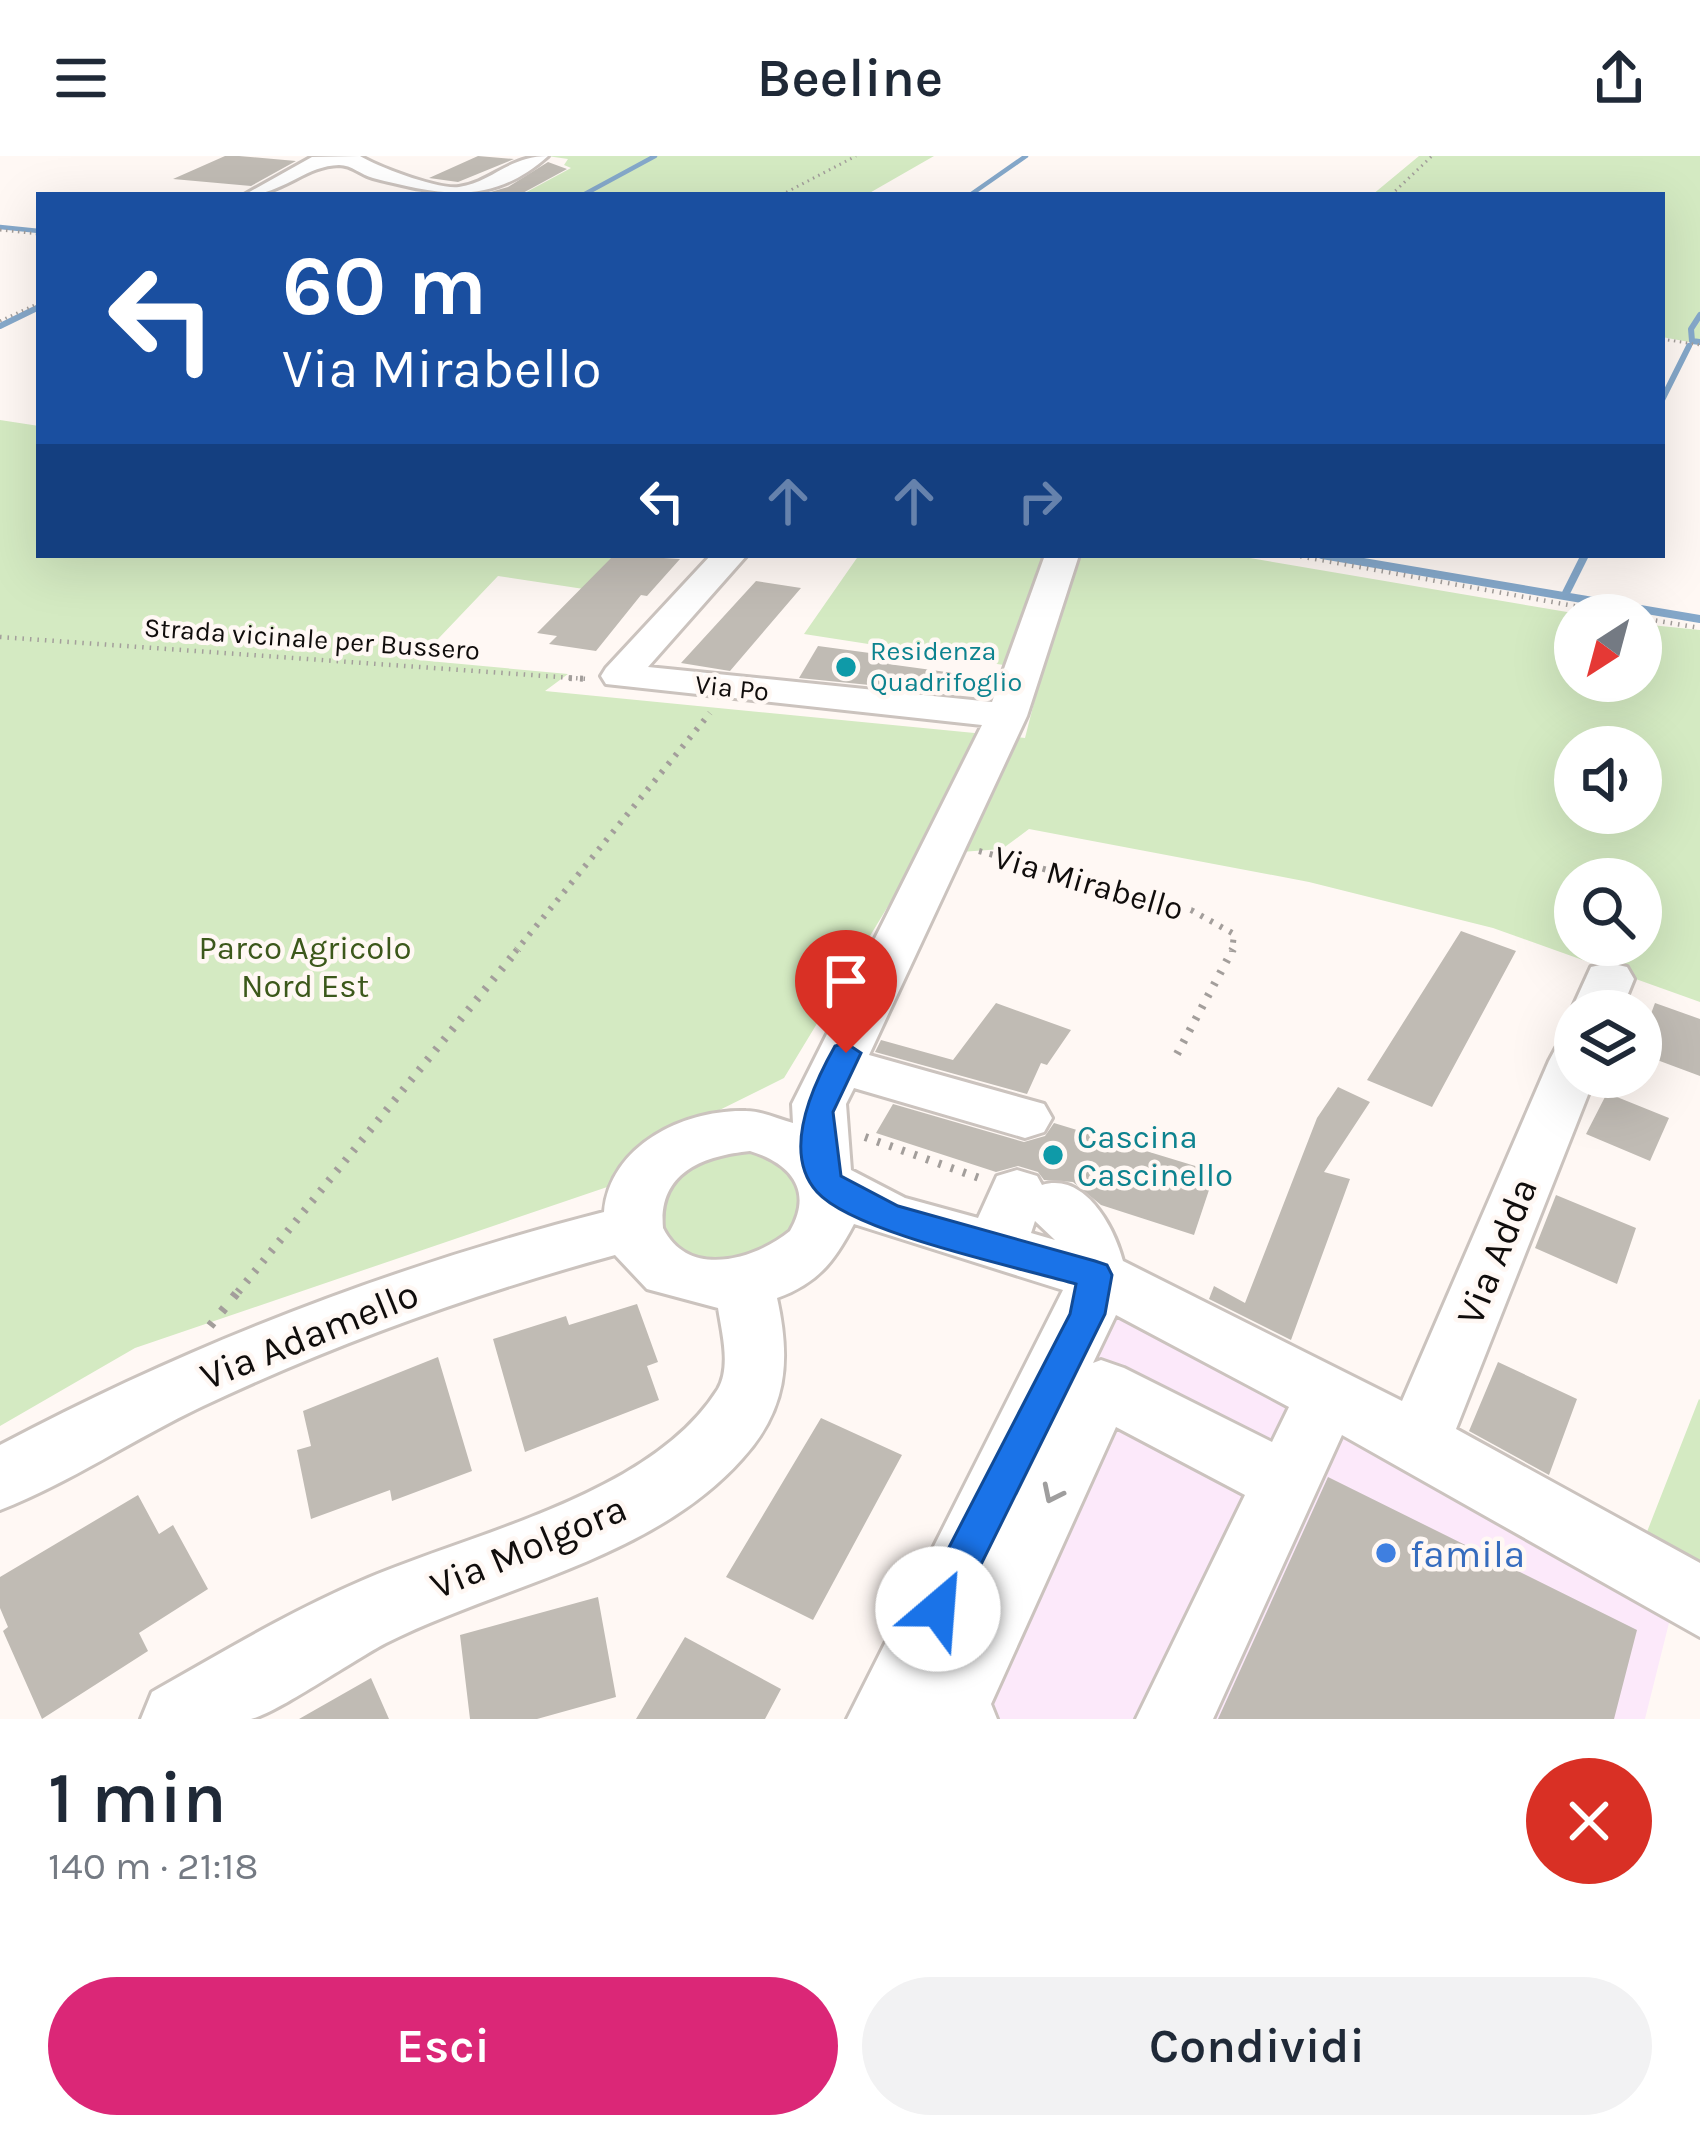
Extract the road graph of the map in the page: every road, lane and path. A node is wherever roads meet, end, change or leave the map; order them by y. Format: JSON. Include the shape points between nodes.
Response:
{"nodes":[{"id":1,"x":538,"y":156,"type":"edge"},
{"id":2,"x":856,"y":156,"type":"edge"},
{"id":3,"x":1432,"y":156,"type":"edge"},
{"id":4,"x":347,"y":157,"type":"edge"},
{"id":5,"x":380,"y":174,"type":"junction"},
{"id":6,"x":356,"y":185,"type":"dead end"},
{"id":7,"x":260,"y":192,"type":"edge"},
{"id":8,"x":451,"y":192,"type":"edge"},
{"id":9,"x":469,"y":192,"type":"edge"},
{"id":10,"x":787,"y":192,"type":"edge"},
{"id":11,"x":1394,"y":192,"type":"edge"},
{"id":12,"x":0,"y":230,"type":"edge"},
{"id":13,"x":36,"y":234,"type":"edge"},
{"id":14,"x":36,"y":304,"type":"edge"},
{"id":15,"x":0,"y":321,"type":"edge"},
{"id":16,"x":1665,"y":339,"type":"edge"},
{"id":17,"x":1700,"y":345,"type":"edge"},
{"id":18,"x":727,"y":558,"type":"edge"},
{"id":19,"x":1061,"y":558,"type":"edge"},
{"id":20,"x":1310,"y":558,"type":"edge"},
{"id":21,"x":1554,"y":602,"type":"edge"},
{"id":22,"x":1662,"y":622,"type":"edge"},
{"id":23,"x":1700,"y":628,"type":"edge"},
{"id":24,"x":0,"y":637,"type":"edge"},
{"id":25,"x":620,"y":676,"type":"junction"},
{"id":26,"x":731,"y":687,"type":"junction"},
{"id":27,"x":1007,"y":716,"type":"junction"},
{"id":28,"x":948,"y":843,"type":"junction"},
{"id":29,"x":1177,"y":1054,"type":"dead end"},
{"id":30,"x":834,"y":1074,"type":"junction"},
{"id":31,"x":1560,"y":1098,"type":"edge"},
{"id":32,"x":1025,"y":1118,"type":"dead end"},
{"id":33,"x":734,"y":1130,"type":"junction"},
{"id":34,"x":826,"y":1178,"type":"junction"},
{"id":35,"x":1036,"y":1198,"type":"junction"},
{"id":36,"x":922,"y":1225,"type":"junction"},
{"id":37,"x":634,"y":1227,"type":"junction"},
{"id":38,"x":996,"y":1246,"type":"junction"},
{"id":39,"x":812,"y":1250,"type":"junction"},
{"id":40,"x":1095,"y":1275,"type":"junction"},
{"id":41,"x":744,"y":1284,"type":"junction"},
{"id":42,"x":204,"y":1334,"type":"dead end"},
{"id":43,"x":1328,"y":1395,"type":"junction"},
{"id":44,"x":1418,"y":1442,"type":"junction"},
{"id":45,"x":0,"y":1478,"type":"edge"},
{"id":46,"x":1286,"y":1483,"type":"junction"},
{"id":47,"x":1700,"y":1602,"type":"edge"},
{"id":48,"x":931,"y":1716,"type":"edge"},
{"id":49,"x":179,"y":1719,"type":"edge"},
{"id":50,"x":1174,"y":1719,"type":"edge"}],
"edges":[{"from":1,"to":9,"type":"street"},
{"from":2,"to":10,"type":"path"},
{"from":3,"to":11,"type":"path"},
{"from":4,"to":5,"type":"street"},
{"from":4,"to":7,"type":"street","via":[[319,161]]},
{"from":5,"to":6,"type":"street"},
{"from":5,"to":8,"type":"street"},
{"from":12,"to":13,"type":"path"},
{"from":14,"to":15,"type":"path"},
{"from":16,"to":17,"type":"path"},
{"from":18,"to":25,"type":"street"},
{"from":19,"to":27,"type":"street","name":"Via Mirabello"},
{"from":20,"to":21,"type":"path"},
{"from":22,"to":23,"type":"path"},
{"from":24,"to":25,"type":"path","name":"Strada vicinale per Bussero","via":[[560,679]]},
{"from":25,"to":26,"type":"street","name":"Via Po"},
{"from":26,"to":27,"type":"street","name":"Via Po"},
{"from":26,"to":42,"type":"path"},
{"from":27,"to":28,"type":"street","name":"Via Mirabello"},
{"from":28,"to":29,"type":"path","name":"Via Mirabello","via":[[1191,910],[1234,934],[1232,954]]},
{"from":28,"to":30,"type":"street","name":"Via Mirabello"},
{"from":30,"to":32,"type":"street"},
{"from":30,"to":33,"type":"street","name":"Via Mirabello","via":[[801,1102]]},
{"from":30,"to":34,"type":"street","name":"Via Mirabello","via":[[817,1118]]},
{"from":30,"to":35,"type":"path","via":[[843,1115],[870,1141]]},
{"from":31,"to":44,"type":"street","name":"Via Adda"},
{"from":33,"to":34,"type":"street","via":[[790,1142]]},
{"from":33,"to":37,"type":"street","via":[[688,1139],[652,1163],[633,1198]]},
{"from":34,"to":36,"type":"street","via":[[877,1211]]},
{"from":34,"to":39,"type":"street","via":[[831,1214]]},
{"from":35,"to":38,"type":"street"},
{"from":35,"to":40,"type":"street","via":[[1074,1219]]},
{"from":36,"to":38,"type":"street"},
{"from":36,"to":39,"type":"street","via":[[863,1230]]},
{"from":37,"to":41,"type":"street","via":[[649,1255],[677,1274]]},
{"from":37,"to":45,"type":"street","name":"Via Adamello","via":[[466,1272],[303,1332]]},
{"from":38,"to":40,"type":"street"},
{"from":39,"to":41,"type":"street","via":[[782,1272]]},
{"from":40,"to":43,"type":"street"},
{"from":40,"to":48,"type":"street","via":[[1088,1314]]},
{"from":41,"to":49,"type":"street","name":"Via Molgora","via":[[753,1387],[732,1424],[687,1470],[632,1503],[375,1611]]},
{"from":43,"to":44,"type":"street"},
{"from":43,"to":46,"type":"street"},
{"from":44,"to":47,"type":"street"},
{"from":46,"to":48,"type":"street","one_way":true,"via":[[1101,1388]]},
{"from":46,"to":50,"type":"street"}]}
